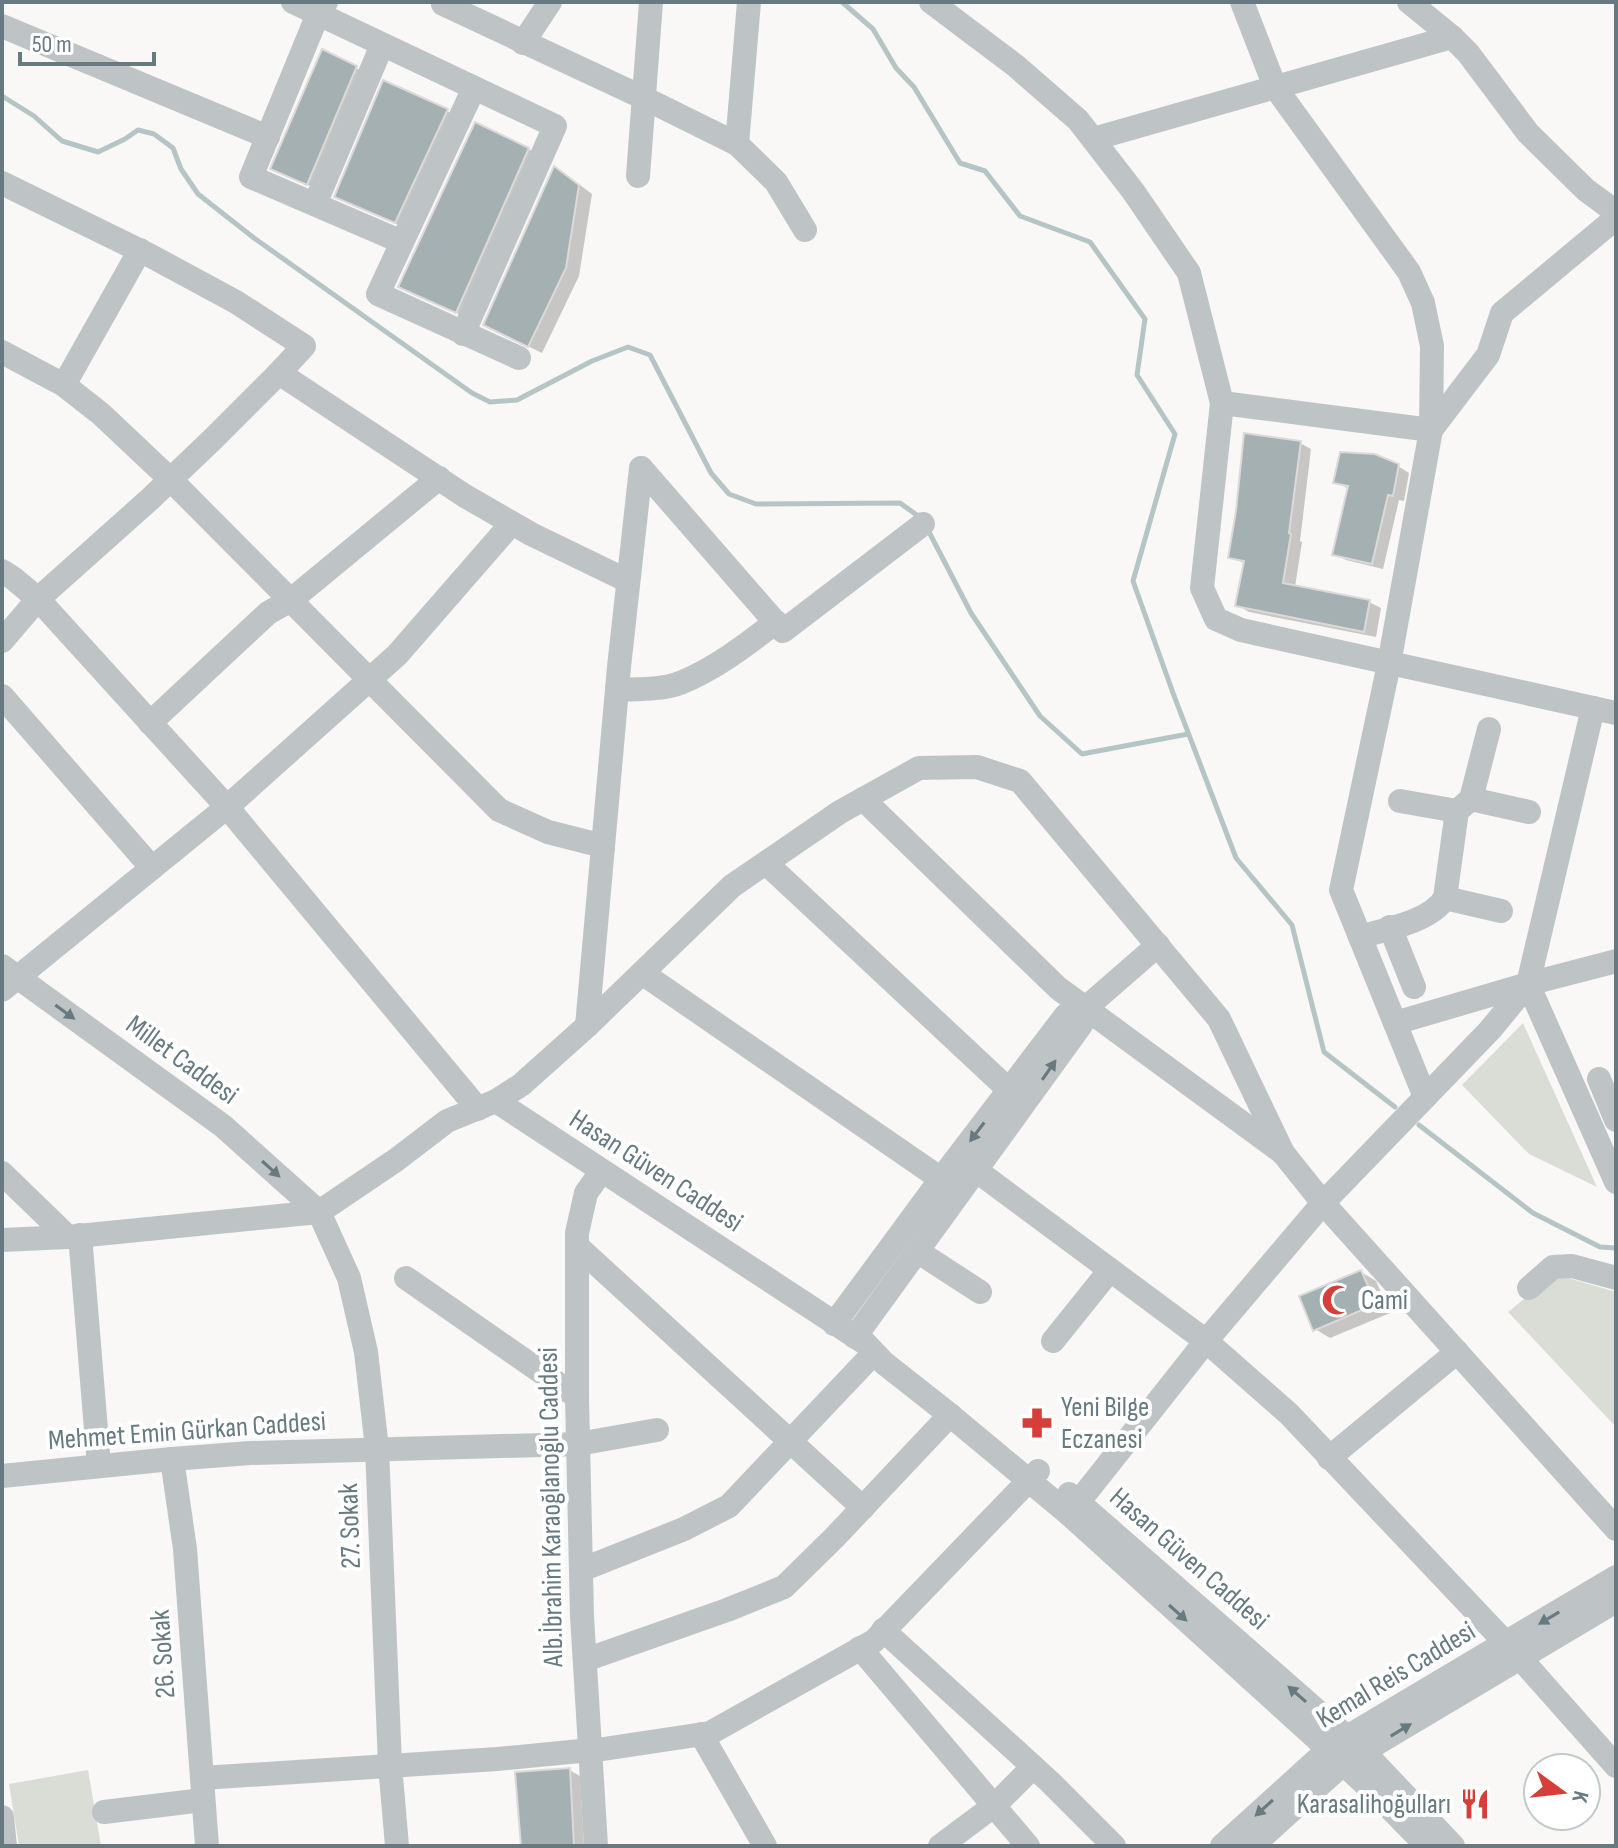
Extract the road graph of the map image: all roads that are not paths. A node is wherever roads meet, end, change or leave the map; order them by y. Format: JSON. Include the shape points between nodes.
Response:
{"nodes":[{"id":1,"x":293,"y":2,"type":"edge"},
{"id":2,"x":550,"y":2,"type":"edge"},
{"id":3,"x":651,"y":2,"type":"edge"},
{"id":4,"x":749,"y":2,"type":"edge"},
{"id":5,"x":931,"y":2,"type":"edge"},
{"id":6,"x":1242,"y":2,"type":"edge"},
{"id":7,"x":1409,"y":2,"type":"edge"},
{"id":8,"x":441,"y":3,"type":"edge"},
{"id":9,"x":322,"y":8,"type":"edge"},
{"id":10,"x":2,"y":26,"type":"edge"},
{"id":11,"x":1452,"y":37,"type":"junction"},
{"id":12,"x":523,"y":43,"type":"junction"},
{"id":13,"x":382,"y":45,"type":"junction"},
{"id":14,"x":1275,"y":87,"type":"junction"},
{"id":15,"x":474,"y":88,"type":"junction"},
{"id":16,"x":644,"y":98,"type":"junction"},
{"id":17,"x":268,"y":137,"type":"junction"},
{"id":18,"x":1093,"y":139,"type":"junction"},
{"id":19,"x":737,"y":144,"type":"junction"},
{"id":20,"x":638,"y":176,"type":"dead end"},
{"id":21,"x":2,"y":183,"type":"edge"},
{"id":22,"x":315,"y":204,"type":"junction"},
{"id":23,"x":1616,"y":212,"type":"edge"},
{"id":24,"x":1616,"y":218,"type":"edge"},
{"id":25,"x":805,"y":230,"type":"dead end"},
{"id":26,"x":402,"y":242,"type":"junction"},
{"id":27,"x":140,"y":250,"type":"junction"},
{"id":28,"x":463,"y":334,"type":"junction"},
{"id":29,"x":2,"y":352,"type":"edge"},
{"id":30,"x":519,"y":358,"type":"dead end"},
{"id":31,"x":279,"y":373,"type":"junction"},
{"id":32,"x":64,"y":385,"type":"junction"},
{"id":33,"x":1222,"y":403,"type":"junction"},
{"id":34,"x":1431,"y":430,"type":"junction"},
{"id":35,"x":439,"y":478,"type":"junction"},
{"id":36,"x":171,"y":480,"type":"junction"},
{"id":37,"x":512,"y":523,"type":"junction"},
{"id":38,"x":923,"y":524,"type":"dead end"},
{"id":39,"x":2,"y":571,"type":"edge"},
{"id":40,"x":628,"y":581,"type":"junction"},
{"id":41,"x":38,"y":599,"type":"junction"},
{"id":42,"x":291,"y":600,"type":"junction"},
{"id":43,"x":776,"y":622,"type":"junction"},
{"id":44,"x":2,"y":641,"type":"edge"},
{"id":45,"x":1389,"y":664,"type":"junction"},
{"id":46,"x":370,"y":679,"type":"junction"},
{"id":47,"x":617,"y":690,"type":"junction"},
{"id":48,"x":2,"y":696,"type":"edge"},
{"id":49,"x":1605,"y":710,"type":"edge"},
{"id":50,"x":150,"y":723,"type":"junction"},
{"id":51,"x":1489,"y":729,"type":"dead end"},
{"id":52,"x":863,"y":799,"type":"junction"},
{"id":53,"x":1400,"y":801,"type":"dead end"},
{"id":54,"x":1464,"y":805,"type":"junction"},
{"id":55,"x":227,"y":807,"type":"junction"},
{"id":56,"x":1529,"y":812,"type":"dead end"},
{"id":57,"x":603,"y":846,"type":"junction"},
{"id":58,"x":766,"y":863,"type":"junction"},
{"id":59,"x":152,"y":868,"type":"junction"},
{"id":60,"x":1445,"y":898,"type":"junction"},
{"id":61,"x":1501,"y":911,"type":"dead end"},
{"id":62,"x":1390,"y":927,"type":"junction"},
{"id":63,"x":1360,"y":937,"type":"junction"},
{"id":64,"x":1158,"y":945,"type":"junction"},
{"id":65,"x":1616,"y":961,"type":"edge"},
{"id":66,"x":642,"y":973,"type":"junction"},
{"id":67,"x":7,"y":978,"type":"edge"},
{"id":68,"x":1528,"y":984,"type":"junction"},
{"id":69,"x":1414,"y":987,"type":"dead end"},
{"id":70,"x":1084,"y":1010,"type":"junction"},
{"id":71,"x":1395,"y":1023,"type":"junction"},
{"id":72,"x":587,"y":1026,"type":"junction"},
{"id":73,"x":1608,"y":1076,"type":"edge"},
{"id":74,"x":1574,"y":1088,"type":"junction"},
{"id":75,"x":1009,"y":1090,"type":"junction"},
{"id":76,"x":1425,"y":1097,"type":"junction"},
{"id":77,"x":487,"y":1105,"type":"junction"},
{"id":78,"x":1616,"y":1120,"type":"edge"},
{"id":79,"x":1283,"y":1153,"type":"junction"},
{"id":80,"x":977,"y":1171,"type":"junction"},
{"id":81,"x":601,"y":1172,"type":"junction"},
{"id":82,"x":2,"y":1173,"type":"edge"},
{"id":83,"x":941,"y":1179,"type":"junction"},
{"id":84,"x":1616,"y":1182,"type":"edge"},
{"id":85,"x":1323,"y":1203,"type":"junction"},
{"id":86,"x":319,"y":1212,"type":"junction"},
{"id":87,"x":74,"y":1236,"type":"junction"},
{"id":88,"x":2,"y":1240,"type":"edge"},
{"id":89,"x":577,"y":1246,"type":"junction"},
{"id":90,"x":917,"y":1251,"type":"junction"},
{"id":91,"x":1110,"y":1270,"type":"junction"},
{"id":92,"x":406,"y":1278,"type":"dead end"},
{"id":93,"x":1616,"y":1278,"type":"edge"},
{"id":94,"x":1529,"y":1288,"type":"dead end"},
{"id":95,"x":980,"y":1292,"type":"dead end"},
{"id":96,"x":834,"y":1324,"type":"junction"},
{"id":97,"x":1053,"y":1341,"type":"dead end"},
{"id":98,"x":1206,"y":1341,"type":"junction"},
{"id":99,"x":865,"y":1345,"type":"junction"},
{"id":100,"x":1457,"y":1352,"type":"junction"},
{"id":101,"x":577,"y":1397,"type":"junction"},
{"id":102,"x":950,"y":1415,"type":"junction"},
{"id":103,"x":657,"y":1430,"type":"dead end"},
{"id":104,"x":792,"y":1441,"type":"junction"},
{"id":105,"x":578,"y":1444,"type":"junction"},
{"id":106,"x":377,"y":1448,"type":"junction"},
{"id":107,"x":1329,"y":1458,"type":"junction"},
{"id":108,"x":172,"y":1459,"type":"junction"},
{"id":109,"x":99,"y":1466,"type":"junction"},
{"id":110,"x":2,"y":1476,"type":"edge"},
{"id":111,"x":1034,"y":1476,"type":"junction"},
{"id":112,"x":863,"y":1508,"type":"junction"},
{"id":113,"x":1074,"y":1508,"type":"junction"},
{"id":114,"x":1616,"y":1529,"type":"edge"},
{"id":115,"x":581,"y":1570,"type":"junction"},
{"id":116,"x":1616,"y":1577,"type":"edge"},
{"id":117,"x":1616,"y":1601,"type":"edge"},
{"id":118,"x":883,"y":1630,"type":"junction"},
{"id":119,"x":860,"y":1648,"type":"junction"},
{"id":120,"x":1513,"y":1651,"type":"junction"},
{"id":121,"x":585,"y":1660,"type":"junction"},
{"id":122,"x":701,"y":1734,"type":"junction"},
{"id":123,"x":590,"y":1751,"type":"junction"},
{"id":124,"x":1346,"y":1751,"type":"junction"},
{"id":125,"x":390,"y":1765,"type":"junction"},
{"id":126,"x":1616,"y":1766,"type":"edge"},
{"id":127,"x":1033,"y":1767,"type":"junction"},
{"id":128,"x":203,"y":1789,"type":"junction"},
{"id":129,"x":995,"y":1805,"type":"junction"},
{"id":130,"x":104,"y":1812,"type":"dead end"},
{"id":131,"x":2,"y":1817,"type":"edge"},
{"id":132,"x":5,"y":1846,"type":"edge"},
{"id":133,"x":207,"y":1846,"type":"edge"},
{"id":134,"x":397,"y":1846,"type":"edge"},
{"id":135,"x":596,"y":1846,"type":"edge"},
{"id":136,"x":765,"y":1846,"type":"edge"},
{"id":137,"x":940,"y":1846,"type":"edge"},
{"id":138,"x":1028,"y":1846,"type":"edge"},
{"id":139,"x":1114,"y":1846,"type":"edge"},
{"id":140,"x":1222,"y":1846,"type":"edge"},
{"id":141,"x":1252,"y":1846,"type":"edge"},
{"id":142,"x":1427,"y":1846,"type":"edge"},
{"id":143,"x":1453,"y":1846,"type":"edge"}],
"edges":[{"from":1,"to":9,"type":"street"},
{"from":2,"to":12,"type":"street"},
{"from":3,"to":16,"type":"street"},
{"from":4,"to":19,"type":"street"},
{"from":5,"to":18,"type":"street","via":[[1016,66]]},
{"from":6,"to":14,"type":"street"},
{"from":7,"to":11,"type":"street"},
{"from":8,"to":12,"type":"street"},
{"from":9,"to":13,"type":"street"},
{"from":9,"to":17,"type":"street"},
{"from":10,"to":17,"type":"street"},
{"from":11,"to":14,"type":"street"},
{"from":11,"to":23,"type":"street","via":[[1528,133]]},
{"from":12,"to":16,"type":"street"},
{"from":13,"to":15,"type":"street"},
{"from":13,"to":22,"type":"street"},
{"from":14,"to":18,"type":"street"},
{"from":14,"to":34,"type":"street","via":[[1409,272],[1423,303],[1432,346]]},
{"from":15,"to":26,"type":"street"},
{"from":15,"to":28,"type":"street","via":[[555,126]]},
{"from":16,"to":19,"type":"street"},
{"from":16,"to":20,"type":"street"},
{"from":17,"to":22,"type":"street","via":[[251,177]]},
{"from":18,"to":33,"type":"street","via":[[1189,273]]},
{"from":19,"to":25,"type":"street","via":[[776,182]]},
{"from":21,"to":27,"type":"street"},
{"from":22,"to":26,"type":"street"},
{"from":24,"to":34,"type":"street","via":[[1502,313],[1488,355]]},
{"from":26,"to":28,"type":"street","via":[[378,294]]},
{"from":27,"to":31,"type":"street","via":[[304,346]]},
{"from":27,"to":32,"type":"street"},
{"from":28,"to":30,"type":"street"},
{"from":29,"to":32,"type":"street"},
{"from":31,"to":35,"type":"street"},
{"from":31,"to":36,"type":"street"},
{"from":32,"to":36,"type":"street"},
{"from":33,"to":34,"type":"street"},
{"from":33,"to":45,"type":"street","via":[[1202,588],[1216,619],[1241,630]]},
{"from":34,"to":45,"type":"street"},
{"from":35,"to":37,"type":"street"},
{"from":35,"to":42,"type":"street"},
{"from":36,"to":41,"type":"street"},
{"from":36,"to":42,"type":"street"},
{"from":37,"to":40,"type":"street"},
{"from":37,"to":46,"type":"street"},
{"from":38,"to":43,"type":"street","via":[[783,631]]},
{"from":39,"to":41,"type":"street","name":"Hasan Güven Caddesi"},
{"from":40,"to":43,"type":"street","via":[[641,468]]},
{"from":40,"to":47,"type":"street"},
{"from":41,"to":44,"type":"street"},
{"from":41,"to":50,"type":"street","name":"Hasan Güven Caddesi"},
{"from":42,"to":46,"type":"street"},
{"from":42,"to":50,"type":"street","via":[[268,613]]},
{"from":43,"to":47,"type":"street","via":[[731,657],[678,684]]},
{"from":45,"to":49,"type":"street"},
{"from":45,"to":63,"type":"street","via":[[1341,890]]},
{"from":46,"to":55,"type":"street"},
{"from":46,"to":57,"type":"street","via":[[499,810],[548,832]]},
{"from":47,"to":57,"type":"street"},
{"from":48,"to":59,"type":"street"},
{"from":49,"to":68,"type":"street"},
{"from":50,"to":55,"type":"street","name":"Hasan Güven Caddesi"},
{"from":51,"to":54,"type":"street"},
{"from":52,"to":58,"type":"street"},
{"from":52,"to":64,"type":"street","via":[[919,768],[977,767],[1020,781]]},
{"from":52,"to":70,"type":"street"},
{"from":53,"to":54,"type":"street"},
{"from":54,"to":56,"type":"street"},
{"from":54,"to":60,"type":"street"},
{"from":55,"to":59,"type":"street"},
{"from":55,"to":77,"type":"street","name":"Hasan Güven Caddesi"},
{"from":57,"to":72,"type":"street"},
{"from":58,"to":66,"type":"street","via":[[732,886]]},
{"from":58,"to":75,"type":"street"},
{"from":59,"to":67,"type":"street"},
{"from":60,"to":61,"type":"street"},
{"from":60,"to":62,"type":"street","via":[[1432,913]]},
{"from":62,"to":63,"type":"street"},
{"from":62,"to":69,"type":"street"},
{"from":63,"to":71,"type":"street"},
{"from":64,"to":70,"type":"street"},
{"from":64,"to":79,"type":"street","via":[[1219,1019]]},
{"from":65,"to":68,"type":"street"},
{"from":66,"to":72,"type":"street"},
{"from":66,"to":83,"type":"street"},
{"from":67,"to":86,"type":"street","name":"Millet Caddesi","one_way":true,"via":[[223,1126]]},
{"from":68,"to":71,"type":"street"},
{"from":68,"to":74,"type":"street"},
{"from":68,"to":76,"type":"street"},
{"from":70,"to":75,"type":"street","via":[[1066,1015]]},
{"from":70,"to":79,"type":"street"},
{"from":80,"to":70,"type":"street","one_way":true,"via":[[1081,1025]]},
{"from":71,"to":76,"type":"street"},
{"from":72,"to":77,"type":"street","via":[[521,1085]]},
{"from":73,"to":74,"type":"street"},
{"from":73,"to":78,"type":"street"},
{"from":74,"to":84,"type":"street"},
{"from":75,"to":83,"type":"street","one_way":true},
{"from":76,"to":85,"type":"street"},
{"from":77,"to":81,"type":"street","name":"Hasan Güven Caddesi"},
{"from":77,"to":86,"type":"street","via":[[447,1121]]},
{"from":79,"to":85,"type":"street"},
{"from":80,"to":83,"type":"street"},
{"from":80,"to":90,"type":"street"},
{"from":80,"to":91,"type":"street"},
{"from":81,"to":89,"type":"street","name":"Alb.İbrahim Karaoğlanoğlu Caddesi","via":[[586,1193]]},
{"from":81,"to":96,"type":"street","name":"Hasan Güven Caddesi"},
{"from":82,"to":87,"type":"street"},
{"from":83,"to":96,"type":"street"},
{"from":85,"to":98,"type":"street"},
{"from":85,"to":100,"type":"street"},
{"from":86,"to":87,"type":"street"},
{"from":86,"to":106,"type":"street","name":"27. Sokak","via":[[349,1278],[366,1352]]},
{"from":87,"to":88,"type":"street"},
{"from":87,"to":109,"type":"street"},
{"from":89,"to":101,"type":"street","name":"Alb.İbrahim Karaoğlanoğlu Caddesi"},
{"from":89,"to":104,"type":"street"},
{"from":90,"to":95,"type":"street"},
{"from":90,"to":99,"type":"street"},
{"from":91,"to":97,"type":"street"},
{"from":91,"to":98,"type":"street"},
{"from":92,"to":101,"type":"street"},
{"from":93,"to":94,"type":"street","via":[[1572,1266],[1553,1267]]},
{"from":96,"to":99,"type":"street","name":"Hasan Güven Caddesi"},
{"from":98,"to":107,"type":"street","via":[[1289,1414]]},
{"from":98,"to":113,"type":"street"},
{"from":99,"to":102,"type":"street","name":"Hasan Güven Caddesi"},
{"from":99,"to":104,"type":"street"},
{"from":99,"to":111,"type":"street","name":"Hasan Güven Caddesi","via":[[894,1354]]},
{"from":100,"to":107,"type":"street"},
{"from":100,"to":114,"type":"street"},
{"from":101,"to":105,"type":"street","name":"Alb.İbrahim Karaoğlanoğlu Caddesi"},
{"from":102,"to":111,"type":"street","name":"Hasan Güven Caddesi"},
{"from":102,"to":112,"type":"street"},
{"from":103,"to":105,"type":"street","name":"Mehmet Emin Gürkan Caddesi"},
{"from":104,"to":112,"type":"street"},
{"from":104,"to":115,"type":"street","via":[[729,1506]]},
{"from":105,"to":106,"type":"street","name":"Mehmet Emin Gürkan Caddesi"},
{"from":105,"to":115,"type":"street","name":"Alb.İbrahim Karaoğlanoğlu Caddesi"},
{"from":106,"to":108,"type":"street","name":"Mehmet Emin Gürkan Caddesi"},
{"from":106,"to":125,"type":"street","name":"27. Sokak"},
{"from":107,"to":120,"type":"street"},
{"from":108,"to":109,"type":"street","name":"Mehmet Emin Gürkan Caddesi"},
{"from":108,"to":128,"type":"street","name":"26. Sokak","via":[[185,1549]]},
{"from":109,"to":110,"type":"street","name":"Mehmet Emin Gürkan Caddesi"},
{"from":111,"to":113,"type":"street","name":"Hasan Güven Caddesi"},
{"from":111,"to":118,"type":"street"},
{"from":112,"to":121,"type":"street","via":[[784,1587]]},
{"from":113,"to":124,"type":"street","name":"Hasan Güven Caddesi"},
{"from":115,"to":121,"type":"street","name":"Alb.İbrahim Karaoğlanoğlu Caddesi"},
{"from":116,"to":120,"type":"street","name":"Kemal Reis Caddesi","one_way":true},
{"from":117,"to":120,"type":"street","name":"Kemal Reis Caddesi"},
{"from":118,"to":119,"type":"street"},
{"from":118,"to":127,"type":"street"},
{"from":119,"to":122,"type":"street"},
{"from":119,"to":129,"type":"street"},
{"from":120,"to":124,"type":"street","name":"Kemal Reis Caddesi"},
{"from":120,"to":126,"type":"street"},
{"from":121,"to":123,"type":"street","name":"Alb.İbrahim Karaoğlanoğlu Caddesi"},
{"from":122,"to":123,"type":"street"},
{"from":122,"to":136,"type":"street"},
{"from":123,"to":125,"type":"street"},
{"from":123,"to":135,"type":"street","name":"Alb.İbrahim Karaoğlanoğlu Caddesi"},
{"from":124,"to":140,"type":"street","name":"Kemal Reis Caddesi","one_way":true},
{"from":124,"to":141,"type":"street","name":"Kemal Reis Caddesi"},
{"from":124,"to":142,"type":"street","name":"Hasan Güven Caddesi"},
{"from":124,"to":143,"type":"street","name":"Hasan Güven Caddesi"},
{"from":125,"to":128,"type":"street"},
{"from":125,"to":134,"type":"street","name":"27. Sokak"},
{"from":127,"to":129,"type":"street"},
{"from":127,"to":139,"type":"street"},
{"from":128,"to":130,"type":"street"},
{"from":128,"to":133,"type":"street","name":"26. Sokak"},
{"from":129,"to":137,"type":"street"},
{"from":129,"to":138,"type":"street"},
{"from":131,"to":132,"type":"street"}]}
